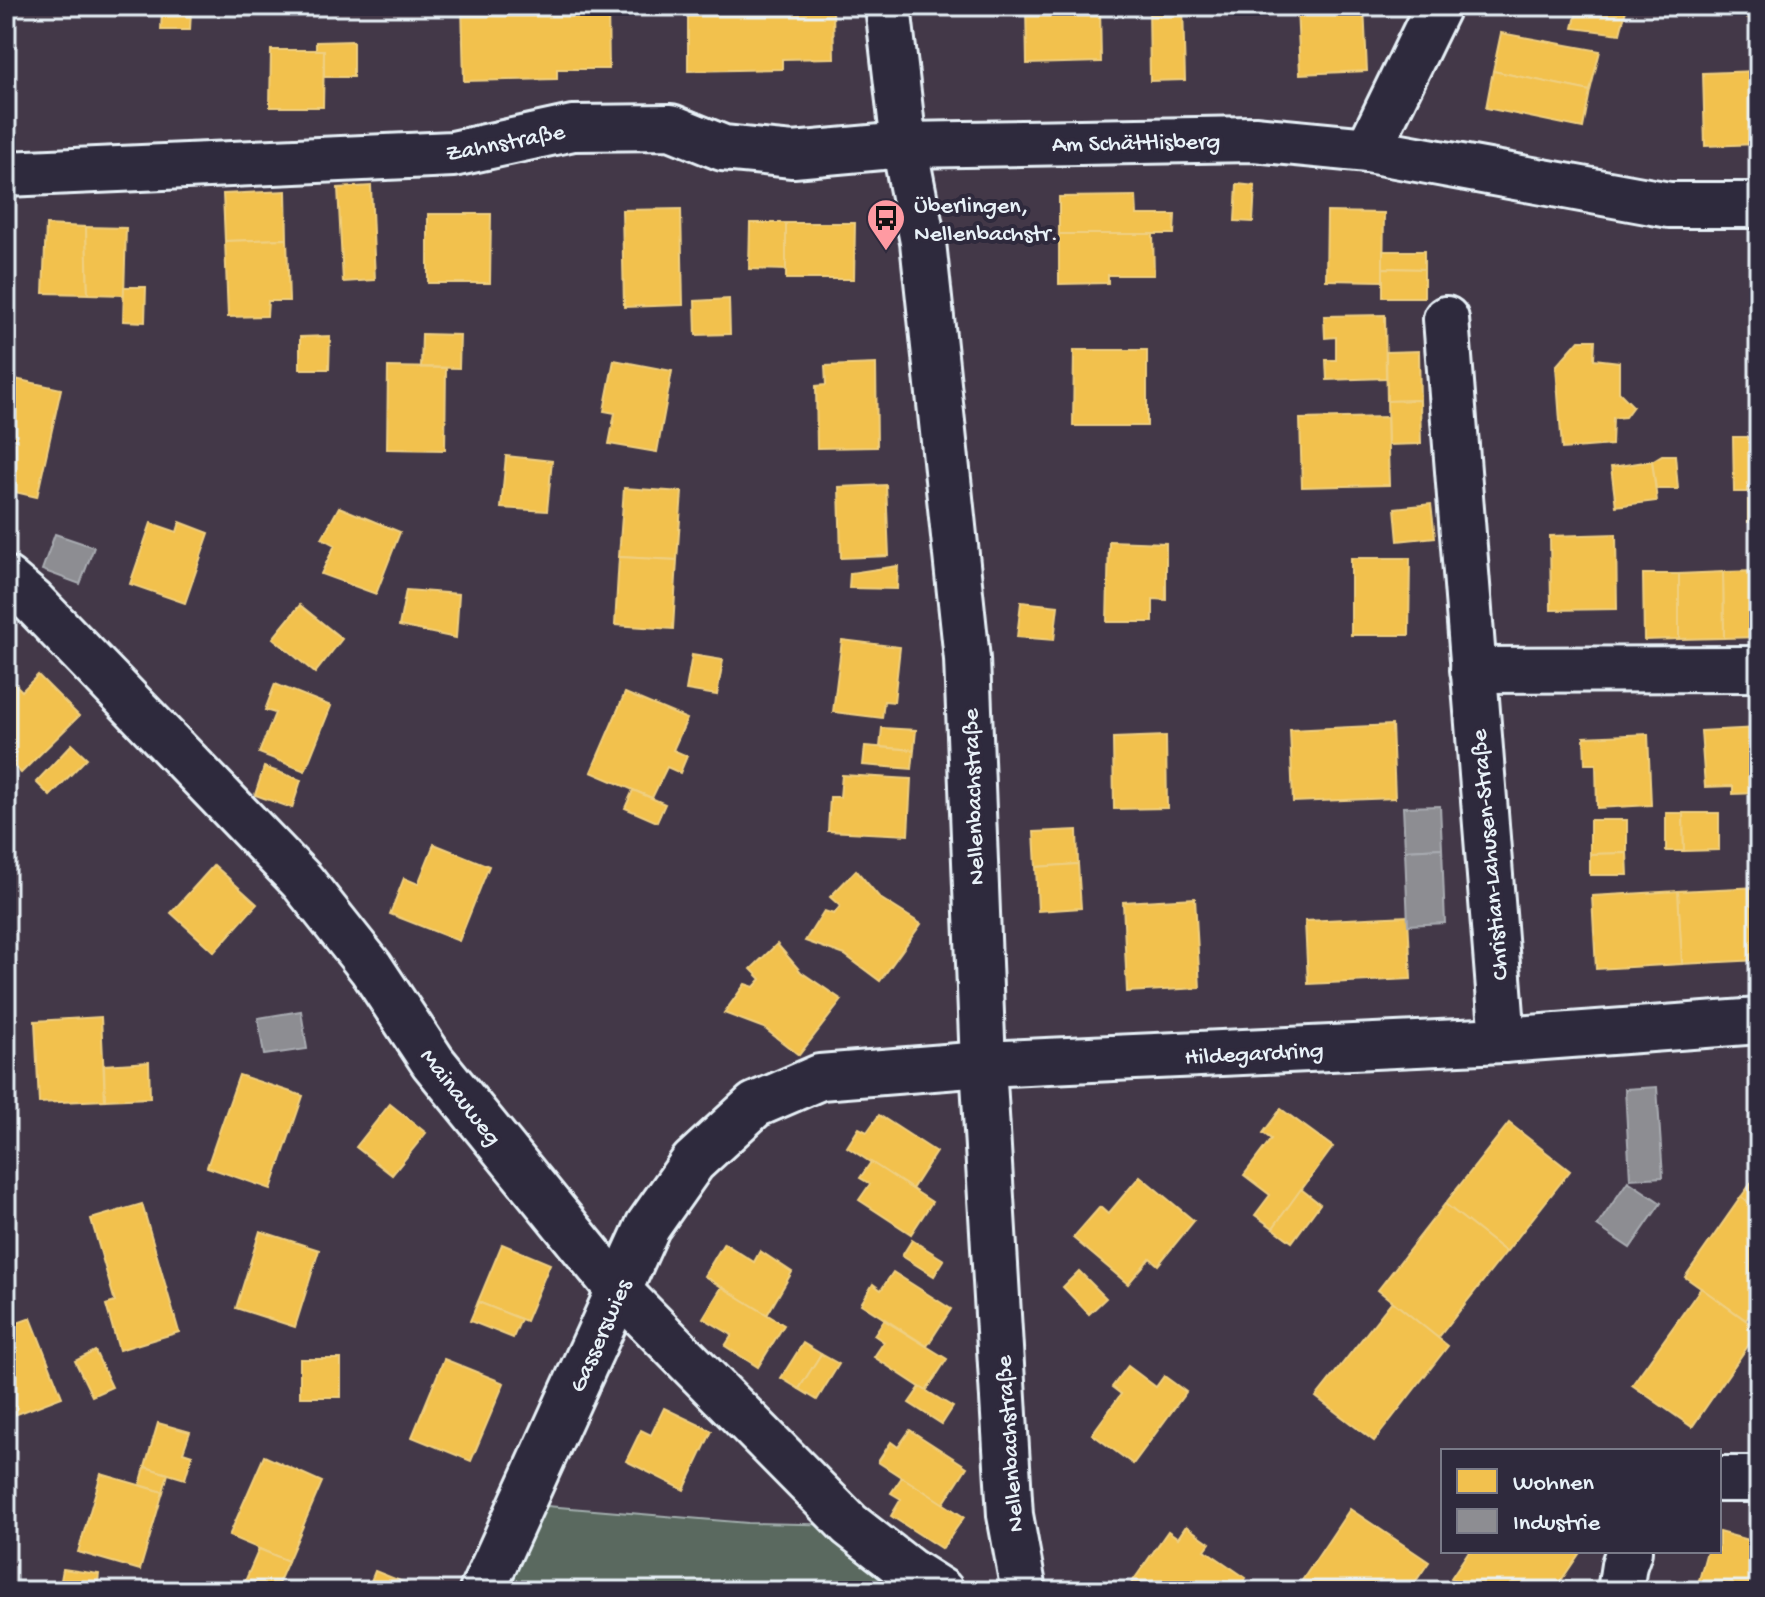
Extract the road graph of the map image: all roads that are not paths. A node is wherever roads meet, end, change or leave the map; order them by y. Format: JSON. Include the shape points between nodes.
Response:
{"nodes":[{"id":1,"x":888,"y":6,"type":"edge"},
{"id":2,"x":1438,"y":6,"type":"edge"},
{"id":3,"x":904,"y":145,"type":"junction"},
{"id":4,"x":1368,"y":150,"type":"junction"},
{"id":5,"x":6,"y":174,"type":"edge"},
{"id":6,"x":1759,"y":205,"type":"edge"},
{"id":7,"x":1446,"y":319,"type":"dead end"},
{"id":8,"x":6,"y":579,"type":"edge"},
{"id":9,"x":1759,"y":669,"type":"edge"},
{"id":10,"x":1473,"y":670,"type":"junction"},
{"id":11,"x":1759,"y":1021,"type":"edge"},
{"id":12,"x":1503,"y":1040,"type":"junction"},
{"id":13,"x":983,"y":1064,"type":"junction"},
{"id":14,"x":755,"y":1105,"type":"joint"},
{"id":15,"x":619,"y":1291,"type":"junction"},
{"id":16,"x":1721,"y":1479,"type":"edge"},
{"id":17,"x":1759,"y":1479,"type":"edge"},
{"id":18,"x":1629,"y":1553,"type":"edge"},
{"id":19,"x":482,"y":1591,"type":"edge"},
{"id":20,"x":941,"y":1591,"type":"edge"},
{"id":21,"x":1024,"y":1591,"type":"edge"},
{"id":22,"x":1620,"y":1591,"type":"edge"}],
"edges":[{"from":1,"to":3,"type":"street","name":"Nellenbachstraße"},
{"from":2,"to":4,"type":"street"},
{"from":3,"to":4,"type":"street","name":"Am Schättlisberg","via":[[1254,139]]},
{"from":3,"to":5,"type":"street","name":"Zahnstraße","via":[[793,155],[723,148],[671,127],[573,128],[453,154]]},
{"from":3,"to":13,"type":"street","name":"Nellenbachstraße","via":[[923,242],[967,659]]},
{"from":4,"to":6,"type":"street","name":"Am Schättlisberg","via":[[1669,205]]},
{"from":7,"to":10,"type":"street","name":"Christian-Lahusen-Straße"},
{"from":8,"to":15,"type":"street","name":"Mainauweg","via":[[302,881],[371,968],[433,1062]]},
{"from":9,"to":10,"type":"street"},
{"from":10,"to":12,"type":"street","name":"Christian-Lahusen-Straße"},
{"from":11,"to":12,"type":"street","name":"Hildegardring"},
{"from":12,"to":13,"type":"street","name":"Hildegardring"},
{"from":13,"to":14,"type":"street","name":"Hildegardring","via":[[820,1077]]},
{"from":13,"to":21,"type":"street","name":"Nellenbachstraße","via":[[1010,1515]]},
{"from":14,"to":15,"type":"street","name":"Gasserswies","via":[[693,1162],[648,1226]]},
{"from":15,"to":19,"type":"street","name":"Gasserswies"},
{"from":15,"to":20,"type":"street","name":"Mainauweg","via":[[850,1525]]},
{"from":16,"to":17,"type":"street"},
{"from":18,"to":22,"type":"street"}]}
